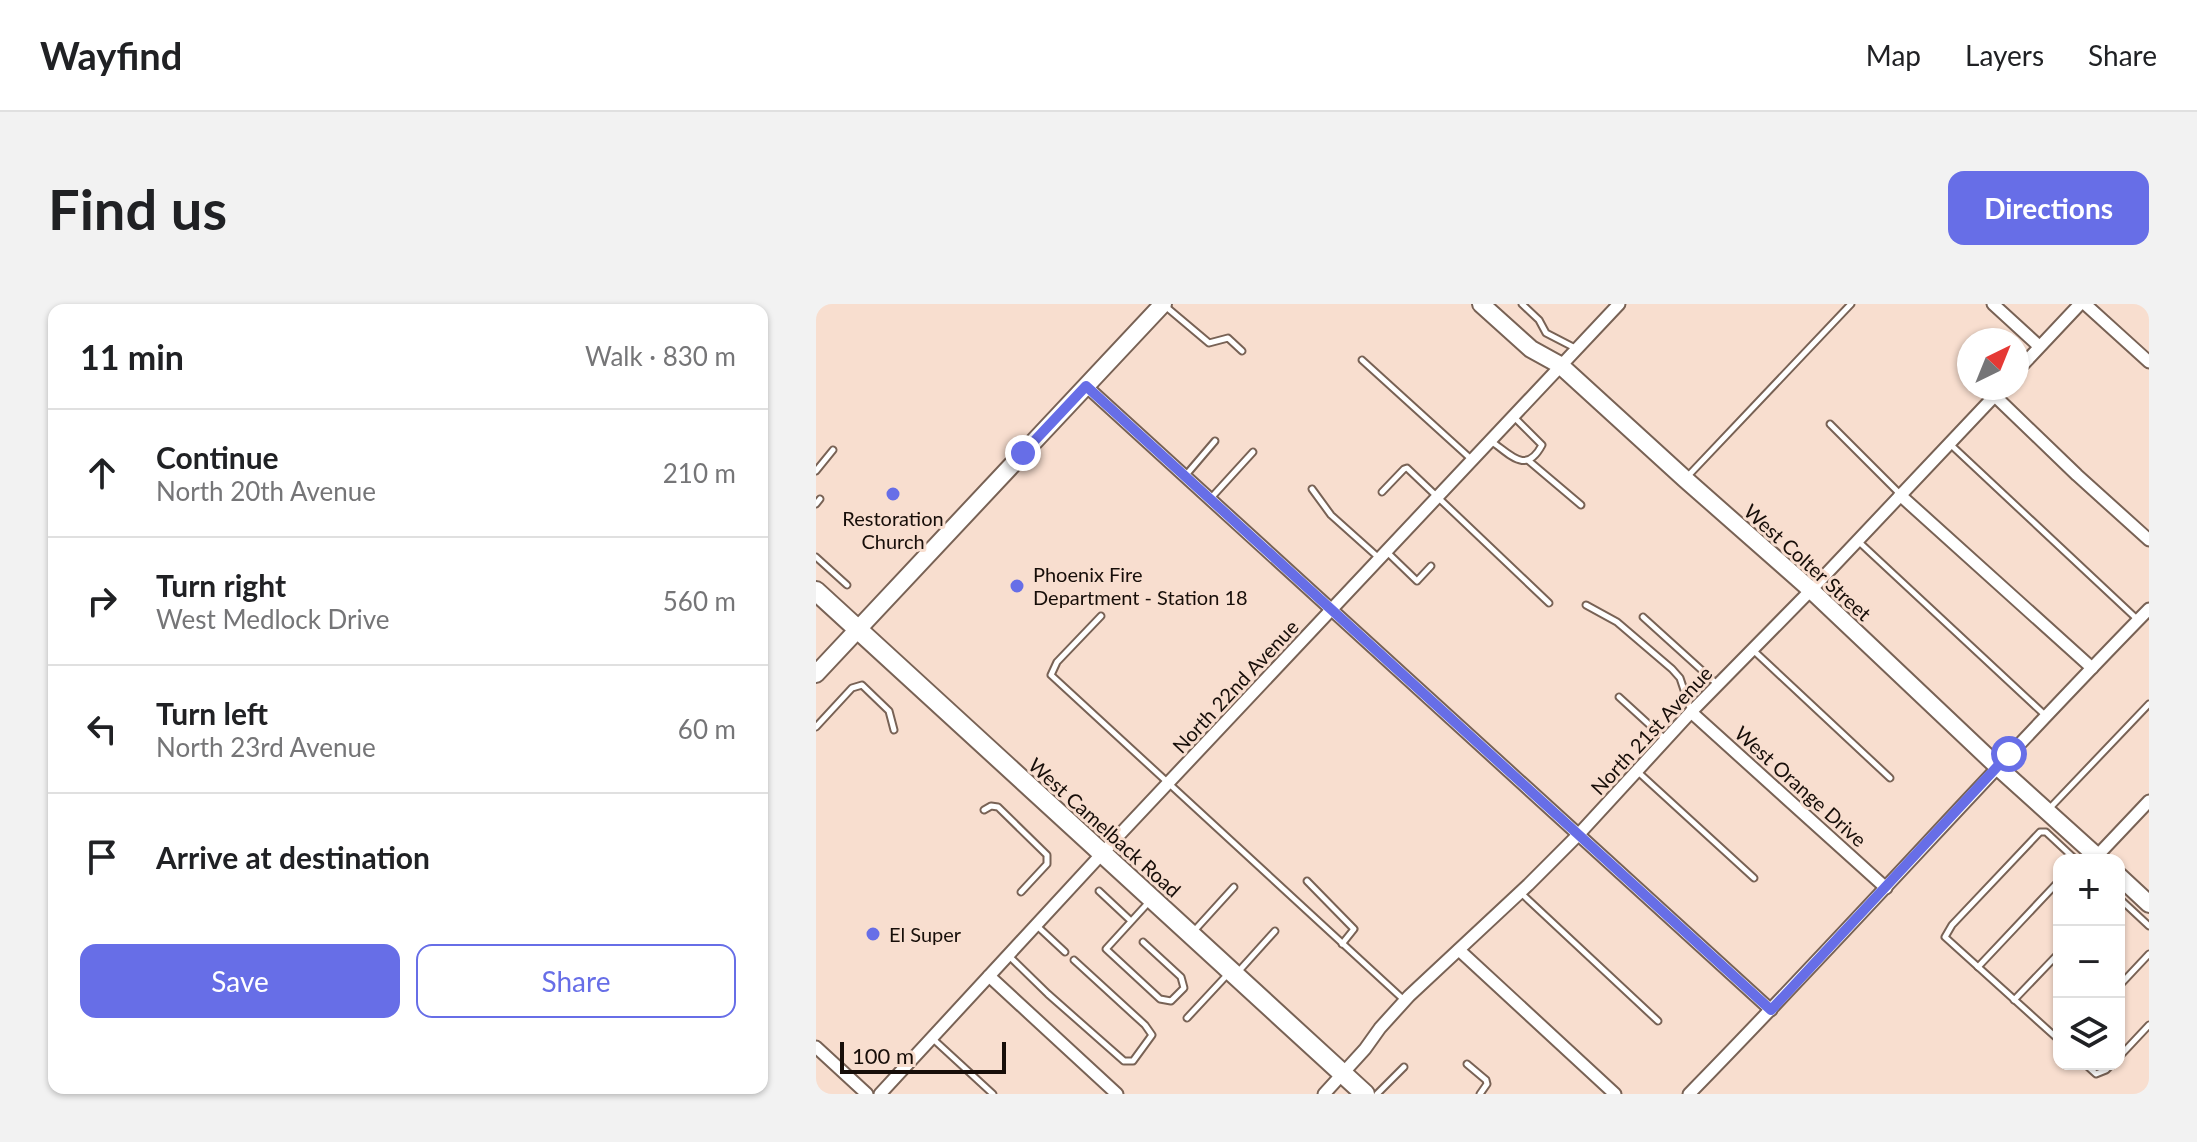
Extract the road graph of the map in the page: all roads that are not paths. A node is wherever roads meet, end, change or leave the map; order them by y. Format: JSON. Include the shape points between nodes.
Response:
{"nodes":[{"id":1,"x":1163,"y":304,"type":"edge"},
{"id":2,"x":1481,"y":304,"type":"edge"},
{"id":3,"x":1522,"y":304,"type":"edge"},
{"id":4,"x":1619,"y":304,"type":"edge"},
{"id":5,"x":1851,"y":304,"type":"edge"},
{"id":6,"x":1993,"y":304,"type":"edge"},
{"id":7,"x":2083,"y":304,"type":"edge"},
{"id":8,"x":2039,"y":346,"type":"junction"},
{"id":9,"x":1575,"y":349,"type":"junction"},
{"id":10,"x":1242,"y":351,"type":"dead end"},
{"id":11,"x":2029,"y":357,"type":"edge"},
{"id":12,"x":1362,"y":360,"type":"dead end"},
{"id":13,"x":2149,"y":362,"type":"edge"},
{"id":14,"x":1560,"y":365,"type":"junction"},
{"id":15,"x":1086,"y":386,"type":"junction"},
{"id":16,"x":1990,"y":400,"type":"edge"},
{"id":17,"x":2006,"y":400,"type":"edge"},
{"id":18,"x":1513,"y":416,"type":"junction"},
{"id":19,"x":1830,"y":424,"type":"dead end"},
{"id":20,"x":1490,"y":440,"type":"junction"},
{"id":21,"x":1215,"y":441,"type":"dead end"},
{"id":22,"x":1949,"y":444,"type":"junction"},
{"id":23,"x":833,"y":450,"type":"dead end"},
{"id":24,"x":1253,"y":452,"type":"dead end"},
{"id":25,"x":1472,"y":460,"type":"junction"},
{"id":26,"x":1529,"y":461,"type":"junction"},
{"id":27,"x":816,"y":471,"type":"edge"},
{"id":28,"x":1185,"y":476,"type":"junction"},
{"id":29,"x":1685,"y":479,"type":"junction"},
{"id":30,"x":1312,"y":489,"type":"dead end"},
{"id":31,"x":1382,"y":492,"type":"dead end"},
{"id":32,"x":1900,"y":495,"type":"junction"},
{"id":33,"x":1438,"y":496,"type":"junction"},
{"id":34,"x":1210,"y":499,"type":"junction"},
{"id":35,"x":1581,"y":505,"type":"dead end"},
{"id":36,"x":1857,"y":540,"type":"junction"},
{"id":37,"x":2149,"y":540,"type":"edge"},
{"id":38,"x":1383,"y":555,"type":"junction"},
{"id":39,"x":816,"y":557,"type":"edge"},
{"id":40,"x":1431,"y":566,"type":"dead end"},
{"id":41,"x":847,"y":585,"type":"dead end"},
{"id":42,"x":1811,"y":590,"type":"junction"},
{"id":43,"x":816,"y":591,"type":"edge"},
{"id":44,"x":1549,"y":603,"type":"dead end"},
{"id":45,"x":1586,"y":605,"type":"dead end"},
{"id":46,"x":1332,"y":609,"type":"junction"},
{"id":47,"x":2149,"y":609,"type":"edge"},
{"id":48,"x":1101,"y":616,"type":"dead end"},
{"id":49,"x":1643,"y":617,"type":"dead end"},
{"id":50,"x":2138,"y":620,"type":"junction"},
{"id":51,"x":857,"y":630,"type":"junction"},
{"id":52,"x":1752,"y":649,"type":"junction"},
{"id":53,"x":2092,"y":668,"type":"junction"},
{"id":54,"x":816,"y":674,"type":"edge"},
{"id":55,"x":1718,"y":685,"type":"junction"},
{"id":56,"x":1619,"y":697,"type":"dead end"},
{"id":57,"x":2149,"y":704,"type":"edge"},
{"id":58,"x":1691,"y":712,"type":"junction"},
{"id":59,"x":2046,"y":716,"type":"junction"},
{"id":60,"x":816,"y":727,"type":"edge"},
{"id":61,"x":894,"y":730,"type":"dead end"},
{"id":62,"x":1666,"y":739,"type":"junction"},
{"id":63,"x":1998,"y":767,"type":"junction"},
{"id":64,"x":1637,"y":771,"type":"junction"},
{"id":65,"x":1890,"y":778,"type":"dead end"},
{"id":66,"x":1168,"y":783,"type":"junction"},
{"id":67,"x":2149,"y":801,"type":"edge"},
{"id":68,"x":984,"y":810,"type":"dead end"},
{"id":69,"x":2047,"y":811,"type":"junction"},
{"id":70,"x":1579,"y":834,"type":"junction"},
{"id":71,"x":1102,"y":854,"type":"junction"},
{"id":72,"x":2083,"y":854,"type":"edge"},
{"id":73,"x":2085,"y":854,"type":"edge"},
{"id":74,"x":2091,"y":854,"type":"edge"},
{"id":75,"x":1754,"y":878,"type":"dead end"},
{"id":76,"x":1307,"y":881,"type":"dead end"},
{"id":77,"x":2125,"y":886,"type":"edge"},
{"id":78,"x":1234,"y":887,"type":"dead end"},
{"id":79,"x":2053,"y":887,"type":"edge"},
{"id":80,"x":1886,"y":888,"type":"junction"},
{"id":81,"x":1099,"y":891,"type":"dead end"},
{"id":82,"x":1021,"y":892,"type":"dead end"},
{"id":83,"x":1520,"y":893,"type":"junction"},
{"id":84,"x":1151,"y":899,"type":"junction"},
{"id":85,"x":2125,"y":904,"type":"edge"},
{"id":86,"x":2149,"y":904,"type":"edge"},
{"id":87,"x":1131,"y":921,"type":"junction"},
{"id":88,"x":1036,"y":925,"type":"junction"},
{"id":89,"x":2149,"y":926,"type":"edge"},
{"id":90,"x":1275,"y":931,"type":"dead end"},
{"id":91,"x":1190,"y":935,"type":"junction"},
{"id":92,"x":1143,"y":942,"type":"dead end"},
{"id":93,"x":1342,"y":944,"type":"junction"},
{"id":94,"x":1459,"y":950,"type":"junction"},
{"id":95,"x":1065,"y":952,"type":"dead end"},
{"id":96,"x":2149,"y":954,"type":"edge"},
{"id":97,"x":1008,"y":955,"type":"junction"},
{"id":98,"x":2053,"y":959,"type":"edge"},
{"id":99,"x":1074,"y":960,"type":"dead end"},
{"id":100,"x":1978,"y":967,"type":"junction"},
{"id":101,"x":1232,"y":973,"type":"junction"},
{"id":102,"x":989,"y":976,"type":"junction"},
{"id":103,"x":2125,"y":980,"type":"edge"},
{"id":104,"x":2014,"y":1000,"type":"junction"},
{"id":105,"x":1405,"y":1001,"type":"junction"},
{"id":106,"x":1771,"y":1010,"type":"junction"},
{"id":107,"x":1187,"y":1018,"type":"dead end"},
{"id":108,"x":1658,"y":1021,"type":"dead end"},
{"id":109,"x":2149,"y":1025,"type":"edge"},
{"id":110,"x":2053,"y":1035,"type":"edge"},
{"id":111,"x":932,"y":1038,"type":"junction"},
{"id":112,"x":816,"y":1047,"type":"edge"},
{"id":113,"x":2125,"y":1051,"type":"edge"},
{"id":114,"x":1467,"y":1064,"type":"dead end"},
{"id":115,"x":1404,"y":1067,"type":"dead end"},
{"id":116,"x":1343,"y":1074,"type":"junction"},
{"id":117,"x":867,"y":1094,"type":"edge"},
{"id":118,"x":880,"y":1094,"type":"edge"},
{"id":119,"x":993,"y":1094,"type":"edge"},
{"id":120,"x":1117,"y":1094,"type":"edge"},
{"id":121,"x":1324,"y":1094,"type":"edge"},
{"id":122,"x":1365,"y":1094,"type":"edge"},
{"id":123,"x":1377,"y":1094,"type":"edge"},
{"id":124,"x":1480,"y":1094,"type":"edge"},
{"id":125,"x":1615,"y":1094,"type":"edge"},
{"id":126,"x":1689,"y":1094,"type":"edge"}],
"edges":[{"from":1,"to":10,"type":"lane","via":[[1209,343],[1228,338]]},
{"from":1,"to":15,"type":"street"},
{"from":2,"to":14,"type":"street","name":"West Colter Street","via":[[1531,349]]},
{"from":3,"to":9,"type":"lane","via":[[1546,333]]},
{"from":4,"to":9,"type":"street","name":"North 22nd Avenue"},
{"from":5,"to":29,"type":"lane"},
{"from":6,"to":8,"type":"street"},
{"from":7,"to":8,"type":"street"},
{"from":7,"to":13,"type":"street"},
{"from":8,"to":11,"type":"street"},
{"from":9,"to":14,"type":"street","name":"North 22nd Avenue"},
{"from":12,"to":25,"type":"lane"},
{"from":14,"to":18,"type":"street","name":"North 22nd Avenue"},
{"from":14,"to":29,"type":"street","name":"West Colter Street"},
{"from":15,"to":28,"type":"street"},
{"from":15,"to":51,"type":"street"},
{"from":16,"to":22,"type":"street","name":"North 21st Avenue"},
{"from":17,"to":37,"type":"street"},
{"from":18,"to":20,"type":"street","name":"North 22nd Avenue"},
{"from":18,"to":26,"type":"lane","via":[[1542,445]]},
{"from":19,"to":32,"type":"lane"},
{"from":20,"to":25,"type":"street","name":"North 22nd Avenue"},
{"from":20,"to":26,"type":"lane","via":[[1518,460]]},
{"from":21,"to":28,"type":"lane"},
{"from":22,"to":32,"type":"street","name":"North 21st Avenue"},
{"from":22,"to":50,"type":"lane"},
{"from":23,"to":27,"type":"lane"},
{"from":24,"to":34,"type":"lane"},
{"from":25,"to":33,"type":"street","name":"North 22nd Avenue"},
{"from":26,"to":35,"type":"lane"},
{"from":28,"to":34,"type":"street"},
{"from":29,"to":42,"type":"street","name":"West Colter Street"},
{"from":30,"to":38,"type":"lane","via":[[1331,515]]},
{"from":31,"to":33,"type":"lane","via":[[1407,468]]},
{"from":32,"to":36,"type":"street","name":"North 21st Avenue"},
{"from":32,"to":53,"type":"street"},
{"from":33,"to":38,"type":"street","name":"North 22nd Avenue"},
{"from":33,"to":44,"type":"lane"},
{"from":34,"to":46,"type":"street"},
{"from":36,"to":42,"type":"street","name":"North 21st Avenue"},
{"from":36,"to":59,"type":"lane"},
{"from":38,"to":40,"type":"lane","via":[[1417,581]]},
{"from":38,"to":46,"type":"street","name":"North 22nd Avenue"},
{"from":39,"to":41,"type":"lane"},
{"from":42,"to":52,"type":"street","name":"North 21st Avenue"},
{"from":42,"to":63,"type":"street","name":"West Colter Street"},
{"from":43,"to":51,"type":"main road","name":"West Camelback Road"},
{"from":45,"to":58,"type":"lane","via":[[1617,622],[1672,669]]},
{"from":46,"to":66,"type":"street","name":"North 22nd Avenue"},
{"from":46,"to":70,"type":"street"},
{"from":47,"to":50,"type":"street"},
{"from":48,"to":66,"type":"lane","via":[[1051,675]]},
{"from":49,"to":55,"type":"lane"},
{"from":50,"to":53,"type":"street"},
{"from":51,"to":54,"type":"street"},
{"from":51,"to":71,"type":"main road","name":"West Camelback Road"},
{"from":52,"to":55,"type":"street","name":"North 21st Avenue"},
{"from":52,"to":65,"type":"lane"},
{"from":53,"to":59,"type":"street"},
{"from":55,"to":58,"type":"street","name":"North 21st Avenue"},
{"from":56,"to":62,"type":"lane"},
{"from":57,"to":69,"type":"lane"},
{"from":58,"to":62,"type":"street","name":"North 21st Avenue"},
{"from":58,"to":80,"type":"street","name":"West Orange Drive"},
{"from":59,"to":63,"type":"street"},
{"from":60,"to":61,"type":"lane","via":[[852,688],[862,685],[889,711]]},
{"from":62,"to":64,"type":"street","name":"North 21st Avenue"},
{"from":63,"to":69,"type":"street","name":"West Colter Street"},
{"from":63,"to":80,"type":"street"},
{"from":64,"to":70,"type":"street","name":"North 21st Avenue"},
{"from":64,"to":75,"type":"lane"},
{"from":66,"to":71,"type":"street","name":"North 22nd Avenue"},
{"from":66,"to":93,"type":"lane"},
{"from":67,"to":74,"type":"street"},
{"from":68,"to":82,"type":"lane","via":[[998,807],[1047,855],[1047,864]]},
{"from":69,"to":73,"type":"street","name":"West Colter Street"},
{"from":70,"to":83,"type":"street","name":"North 21st Avenue"},
{"from":70,"to":106,"type":"street"},
{"from":71,"to":84,"type":"main road","name":"West Camelback Road"},
{"from":71,"to":88,"type":"street","name":"North 22nd Avenue"},
{"from":72,"to":100,"type":"lane","via":[[2040,832],[1952,925],[1945,937]]},
{"from":76,"to":93,"type":"lane","via":[[1354,929]]},
{"from":77,"to":86,"type":"street"},
{"from":78,"to":91,"type":"lane"},
{"from":79,"to":100,"type":"lane"},
{"from":80,"to":106,"type":"street"},
{"from":81,"to":87,"type":"lane"},
{"from":83,"to":94,"type":"street","name":"North 21st Avenue"},
{"from":83,"to":108,"type":"lane"},
{"from":84,"to":87,"type":"lane"},
{"from":84,"to":91,"type":"main road","name":"West Camelback Road"},
{"from":85,"to":89,"type":"lane"},
{"from":87,"to":92,"type":"lane","via":[[1106,949],[1160,999],[1171,1001],[1184,988],[1181,977]]},
{"from":88,"to":95,"type":"lane"},
{"from":88,"to":97,"type":"street","name":"North 22nd Avenue"},
{"from":90,"to":101,"type":"lane"},
{"from":91,"to":101,"type":"main road","name":"West Camelback Road"},
{"from":93,"to":105,"type":"lane"},
{"from":94,"to":105,"type":"street","name":"North 21st Avenue"},
{"from":94,"to":125,"type":"street"},
{"from":96,"to":103,"type":"lane"},
{"from":97,"to":99,"type":"lane","via":[[1124,1061],[1133,1061],[1152,1035]]},
{"from":97,"to":102,"type":"street","name":"North 22nd Avenue"},
{"from":98,"to":104,"type":"lane"},
{"from":100,"to":104,"type":"lane"},
{"from":101,"to":107,"type":"lane"},
{"from":101,"to":116,"type":"main road","name":"West Camelback Road"},
{"from":102,"to":111,"type":"street","name":"North 22nd Avenue"},
{"from":102,"to":120,"type":"street"},
{"from":104,"to":110,"type":"lane"},
{"from":105,"to":116,"type":"street","name":"North 21st Avenue"},
{"from":106,"to":126,"type":"street"},
{"from":109,"to":113,"type":"lane"},
{"from":111,"to":118,"type":"street","name":"North 22nd Avenue"},
{"from":111,"to":119,"type":"lane"},
{"from":112,"to":117,"type":"street"},
{"from":114,"to":124,"type":"lane","via":[[1486,1080]]},
{"from":115,"to":123,"type":"lane"},
{"from":116,"to":121,"type":"street","name":"North 21st Avenue"},
{"from":116,"to":122,"type":"main road","name":"West Camelback Road"}]}
